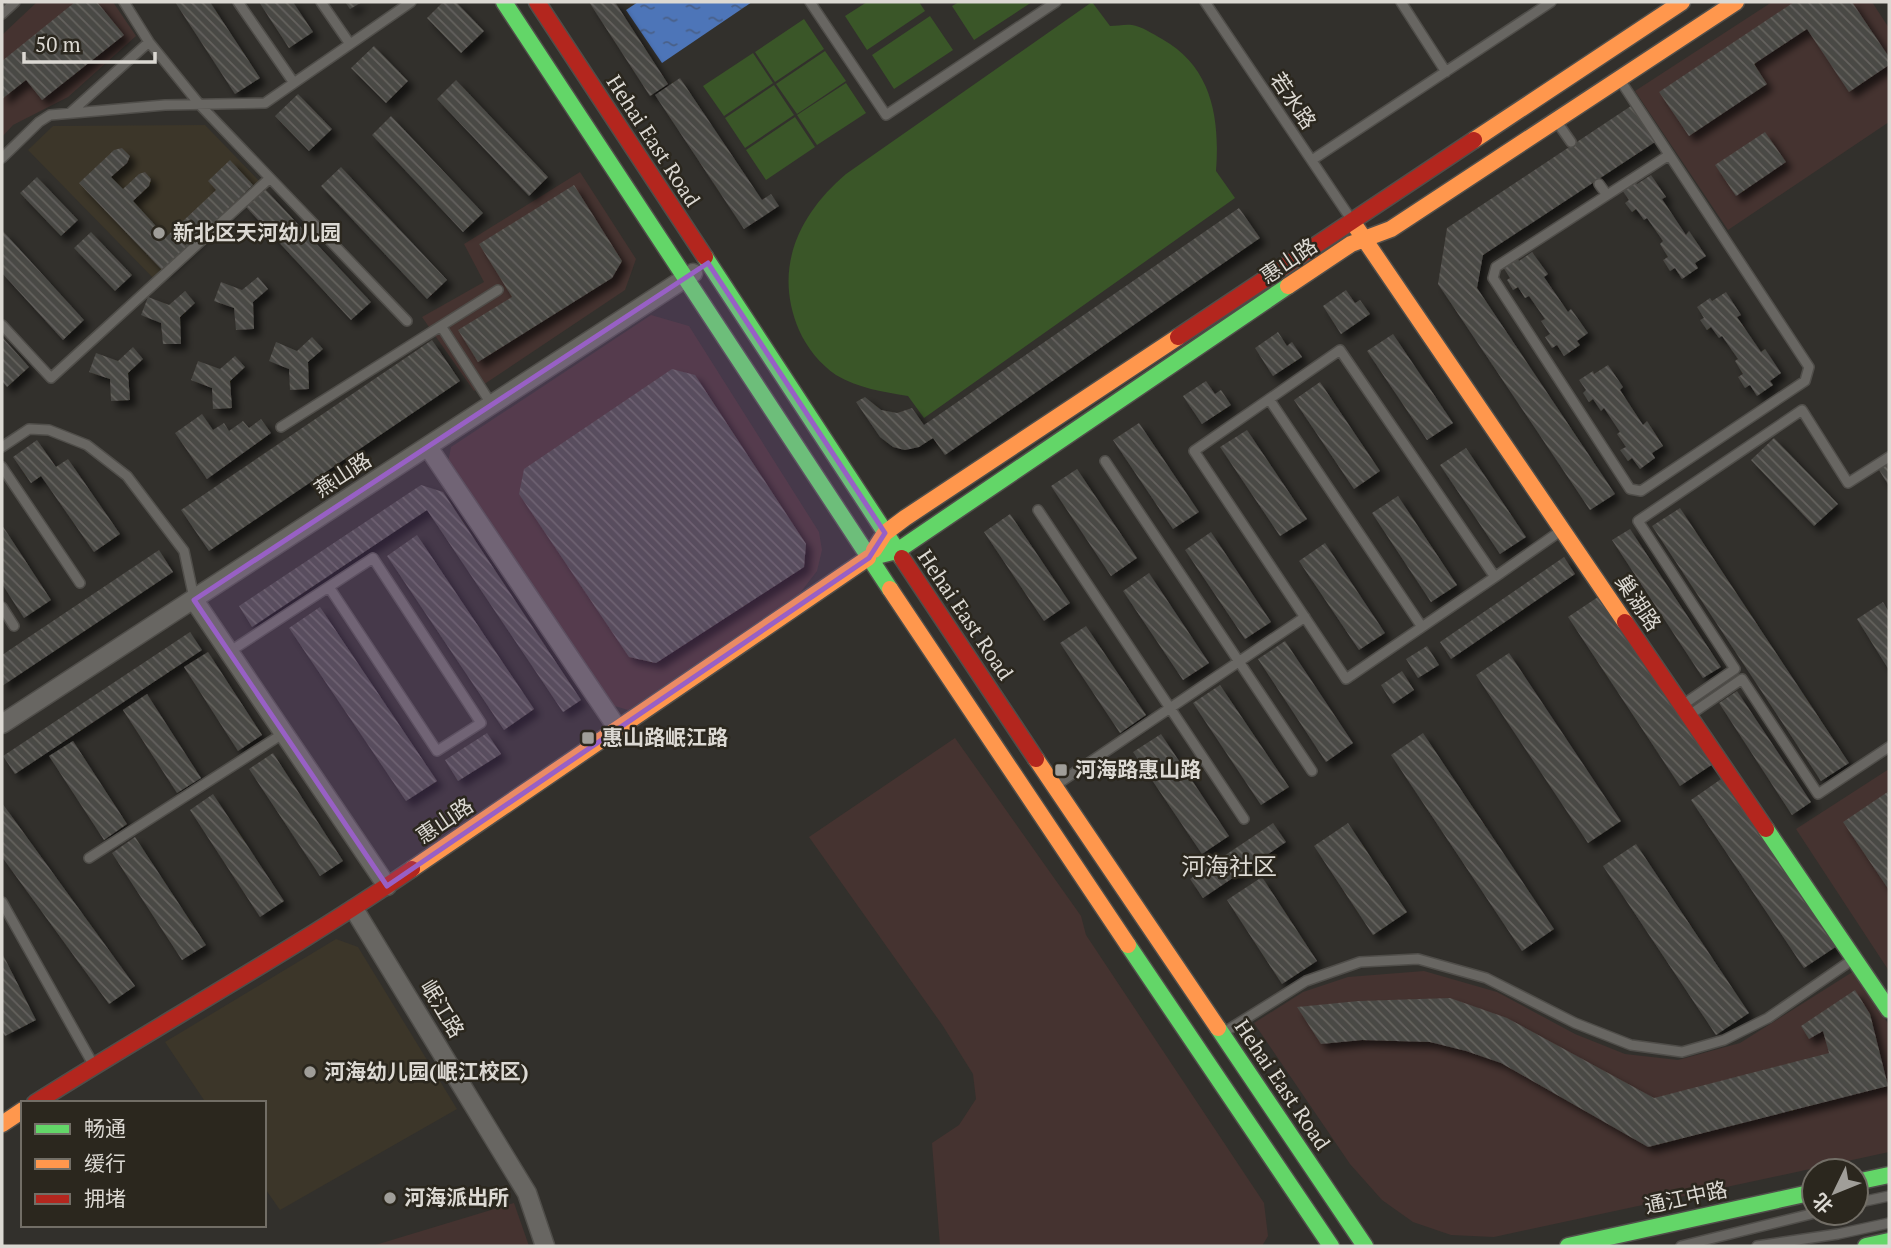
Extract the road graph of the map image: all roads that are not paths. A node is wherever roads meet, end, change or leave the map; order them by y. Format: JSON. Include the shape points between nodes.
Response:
{"nodes":[{"id":1,"x":15,"y":2,"type":"edge"},
{"id":2,"x":124,"y":2,"type":"edge"},
{"id":3,"x":237,"y":2,"type":"edge"},
{"id":4,"x":321,"y":2,"type":"edge"},
{"id":5,"x":504,"y":2,"type":"edge"},
{"id":6,"x":537,"y":2,"type":"edge"},
{"id":7,"x":810,"y":2,"type":"edge"},
{"id":8,"x":1056,"y":2,"type":"edge"},
{"id":9,"x":1205,"y":2,"type":"edge"},
{"id":10,"x":1401,"y":2,"type":"edge"},
{"id":11,"x":1552,"y":2,"type":"edge"},
{"id":12,"x":1682,"y":2,"type":"edge"},
{"id":13,"x":1736,"y":2,"type":"edge"},
{"id":14,"x":407,"y":3,"type":"edge"},
{"id":15,"x":2,"y":13,"type":"edge"},
{"id":16,"x":149,"y":42,"type":"junction"},
{"id":17,"x":350,"y":44,"type":"junction"},
{"id":18,"x":1446,"y":72,"type":"junction"},
{"id":19,"x":1619,"y":79,"type":"junction"},
{"id":20,"x":294,"y":83,"type":"junction"},
{"id":21,"x":200,"y":104,"type":"junction"},
{"id":22,"x":70,"y":113,"type":"junction"},
{"id":23,"x":1556,"y":120,"type":"junction"},
{"id":24,"x":1571,"y":142,"type":"dead end"},
{"id":25,"x":1669,"y":155,"type":"junction"},
{"id":26,"x":2,"y":158,"type":"edge"},
{"id":27,"x":1312,"y":160,"type":"junction"},
{"id":28,"x":270,"y":178,"type":"junction"},
{"id":29,"x":1599,"y":184,"type":"dead end"},
{"id":30,"x":1607,"y":195,"type":"junction"},
{"id":31,"x":1352,"y":220,"type":"junction"},
{"id":32,"x":1364,"y":239,"type":"junction"},
{"id":33,"x":708,"y":263,"type":"junction"},
{"id":34,"x":685,"y":278,"type":"junction"},
{"id":35,"x":498,"y":290,"type":"dead end"},
{"id":36,"x":407,"y":321,"type":"dead end"},
{"id":37,"x":2,"y":325,"type":"edge"},
{"id":38,"x":442,"y":326,"type":"junction"},
{"id":39,"x":1269,"y":399,"type":"junction"},
{"id":40,"x":492,"y":405,"type":"junction"},
{"id":41,"x":281,"y":427,"type":"dead end"},
{"id":42,"x":2,"y":447,"type":"edge"},
{"id":43,"x":428,"y":447,"type":"junction"},
{"id":44,"x":1889,"y":457,"type":"edge"},
{"id":45,"x":1105,"y":461,"type":"dead end"},
{"id":46,"x":2,"y":467,"type":"edge"},
{"id":47,"x":1038,"y":510,"type":"dead end"},
{"id":48,"x":1563,"y":530,"type":"junction"},
{"id":49,"x":885,"y":533,"type":"junction"},
{"id":50,"x":897,"y":551,"type":"junction"},
{"id":51,"x":869,"y":558,"type":"junction"},
{"id":52,"x":1495,"y":577,"type":"junction"},
{"id":53,"x":80,"y":583,"type":"dead end"},
{"id":54,"x":329,"y":587,"type":"junction"},
{"id":55,"x":194,"y":600,"type":"junction"},
{"id":56,"x":2,"y":607,"type":"edge"},
{"id":57,"x":1305,"y":617,"type":"junction"},
{"id":58,"x":14,"y":626,"type":"dead end"},
{"id":59,"x":1422,"y":627,"type":"junction"},
{"id":60,"x":229,"y":652,"type":"junction"},
{"id":61,"x":1239,"y":662,"type":"junction"},
{"id":62,"x":1170,"y":708,"type":"junction"},
{"id":63,"x":1686,"y":710,"type":"junction"},
{"id":64,"x":2,"y":724,"type":"edge"},
{"id":65,"x":618,"y":729,"type":"junction"},
{"id":66,"x":284,"y":733,"type":"junction"},
{"id":67,"x":1889,"y":747,"type":"edge"},
{"id":68,"x":1312,"y":771,"type":"dead end"},
{"id":69,"x":1054,"y":786,"type":"junction"},
{"id":70,"x":1244,"y":819,"type":"dead end"},
{"id":71,"x":89,"y":858,"type":"dead end"},
{"id":72,"x":387,"y":887,"type":"junction"},
{"id":73,"x":2,"y":902,"type":"edge"},
{"id":74,"x":354,"y":909,"type":"junction"},
{"id":75,"x":1854,"y":958,"type":"junction"},
{"id":76,"x":1889,"y":1010,"type":"edge"},
{"id":77,"x":1222,"y":1034,"type":"junction"},
{"id":78,"x":94,"y":1065,"type":"junction"},
{"id":79,"x":38,"y":1101,"type":"edge"},
{"id":80,"x":21,"y":1111,"type":"edge"},
{"id":81,"x":2,"y":1124,"type":"edge"},
{"id":82,"x":1889,"y":1175,"type":"edge"},
{"id":83,"x":1870,"y":1179,"type":"edge"},
{"id":84,"x":1800,"y":1195,"type":"edge"},
{"id":85,"x":1889,"y":1196,"type":"edge"},
{"id":86,"x":1870,"y":1200,"type":"edge"},
{"id":87,"x":1800,"y":1217,"type":"edge"},
{"id":88,"x":1889,"y":1223,"type":"edge"},
{"id":89,"x":1889,"y":1241,"type":"edge"},
{"id":90,"x":545,"y":1246,"type":"edge"},
{"id":91,"x":1331,"y":1246,"type":"edge"},
{"id":92,"x":1365,"y":1246,"type":"edge"},
{"id":93,"x":1568,"y":1246,"type":"edge"},
{"id":94,"x":1681,"y":1246,"type":"edge"},
{"id":95,"x":1757,"y":1246,"type":"edge"},
{"id":96,"x":1866,"y":1246,"type":"edge"}],
"edges":[{"from":1,"to":15,"type":"lane"},
{"from":2,"to":16,"type":"lane"},
{"from":3,"to":20,"type":"lane"},
{"from":4,"to":17,"type":"lane"},
{"from":5,"to":34,"type":"street"},
{"from":6,"to":33,"type":"street","name":"Hehai East Road"},
{"from":7,"to":8,"type":"lane","via":[[886,115]]},
{"from":9,"to":27,"type":"lane","name":"若水路"},
{"from":10,"to":18,"type":"lane"},
{"from":11,"to":18,"type":"lane"},
{"from":12,"to":31,"type":"street","name":"惠山路"},
{"from":13,"to":19,"type":"street","name":"惠山路"},
{"from":14,"to":17,"type":"lane"},
{"from":16,"to":21,"type":"lane"},
{"from":16,"to":22,"type":"lane"},
{"from":17,"to":20,"type":"lane"},
{"from":18,"to":27,"type":"lane"},
{"from":19,"to":23,"type":"street","name":"惠山路"},
{"from":19,"to":25,"type":"lane"},
{"from":20,"to":21,"type":"lane","via":[[265,103]]},
{"from":21,"to":22,"type":"lane"},
{"from":21,"to":28,"type":"lane"},
{"from":22,"to":26,"type":"lane","via":[[50,115],[39,122]]},
{"from":23,"to":24,"type":"lane"},
{"from":23,"to":32,"type":"street","name":"惠山路","via":[[1391,229]]},
{"from":25,"to":30,"type":"lane"},
{"from":25,"to":30,"type":"lane","via":[[1809,368],[1805,381],[1641,491],[1630,489],[1493,278],[1496,267]]},
{"from":27,"to":31,"type":"lane","name":"若水路"},
{"from":28,"to":36,"type":"lane"},
{"from":28,"to":37,"type":"lane","via":[[51,378]]},
{"from":29,"to":30,"type":"lane"},
{"from":31,"to":32,"type":"street","name":"巢湖路"},
{"from":31,"to":49,"type":"street","name":"惠山路"},
{"from":32,"to":48,"type":"street","name":"巢湖路"},
{"from":32,"to":50,"type":"street","name":"惠山路"},
{"from":33,"to":34,"type":"street","name":"燕山路"},
{"from":33,"to":49,"type":"street","name":"Hehai East Road"},
{"from":34,"to":40,"type":"street","name":"燕山路"},
{"from":34,"to":51,"type":"street"},
{"from":35,"to":38,"type":"lane"},
{"from":38,"to":40,"type":"lane"},
{"from":38,"to":41,"type":"lane"},
{"from":39,"to":52,"type":"lane","via":[[1340,351]]},
{"from":39,"to":57,"type":"lane","via":[[1194,451]]},
{"from":39,"to":59,"type":"lane"},
{"from":40,"to":43,"type":"street","name":"燕山路"},
{"from":42,"to":55,"type":"lane","via":[[29,429],[49,430],[87,445],[127,476],[184,551]]},
{"from":43,"to":55,"type":"street","name":"燕山路"},
{"from":43,"to":65,"type":"street"},
{"from":44,"to":63,"type":"lane","via":[[1848,483],[1802,410],[1638,521],[1735,669]]},
{"from":45,"to":61,"type":"lane"},
{"from":46,"to":53,"type":"lane"},
{"from":47,"to":62,"type":"lane"},
{"from":48,"to":52,"type":"lane"},
{"from":48,"to":63,"type":"street","name":"巢湖路"},
{"from":49,"to":50,"type":"street","name":"Hehai East Road"},
{"from":49,"to":51,"type":"street","name":"惠山路"},
{"from":50,"to":51,"type":"street","name":"惠山路"},
{"from":50,"to":69,"type":"street","name":"Hehai East Road"},
{"from":51,"to":65,"type":"street","name":"惠山路"},
{"from":51,"to":91,"type":"street"},
{"from":52,"to":59,"type":"lane"},
{"from":54,"to":54,"type":"lane","via":[[373,558],[481,723],[437,751]]},
{"from":54,"to":60,"type":"lane"},
{"from":55,"to":60,"type":"street"},
{"from":55,"to":64,"type":"street","name":"燕山路"},
{"from":56,"to":58,"type":"lane"},
{"from":57,"to":59,"type":"lane","via":[[1346,679]]},
{"from":57,"to":61,"type":"lane"},
{"from":60,"to":66,"type":"street"},
{"from":61,"to":62,"type":"lane"},
{"from":61,"to":68,"type":"lane"},
{"from":62,"to":69,"type":"lane"},
{"from":62,"to":70,"type":"lane"},
{"from":63,"to":67,"type":"lane","via":[[1742,679],[1818,794]]},
{"from":63,"to":75,"type":"street","name":"巢湖路"},
{"from":65,"to":72,"type":"street","name":"惠山路"},
{"from":66,"to":71,"type":"lane"},
{"from":66,"to":72,"type":"street"},
{"from":69,"to":77,"type":"street","name":"Hehai East Road"},
{"from":72,"to":74,"type":"street","name":"惠山路"},
{"from":73,"to":78,"type":"lane"},
{"from":74,"to":78,"type":"street","name":"惠山路"},
{"from":74,"to":90,"type":"street","name":"岷江路","via":[[527,1193]]},
{"from":75,"to":76,"type":"street","name":"巢湖路"},
{"from":75,"to":77,"type":"lane","via":[[1768,1017],[1724,1040],[1682,1052],[1631,1045],[1575,1023],[1486,978],[1418,959],[1360,962],[1306,981]]},
{"from":77,"to":92,"type":"street","name":"Hehai East Road"},
{"from":78,"to":79,"type":"street","name":"惠山路"},
{"from":80,"to":81,"type":"street"},
{"from":82,"to":83,"type":"street"},
{"from":84,"to":93,"type":"street","name":"通江中路"},
{"from":85,"to":86,"type":"lane"},
{"from":87,"to":94,"type":"lane"},
{"from":88,"to":95,"type":"lane"},
{"from":89,"to":96,"type":"street"}]}
